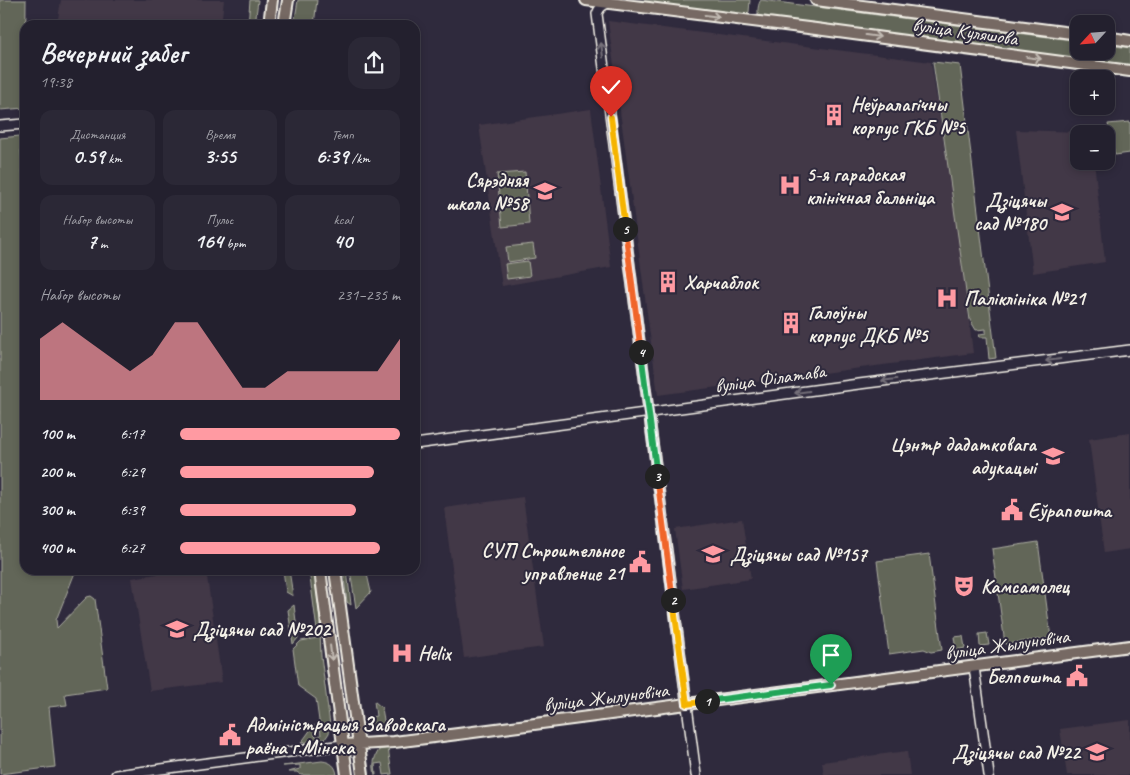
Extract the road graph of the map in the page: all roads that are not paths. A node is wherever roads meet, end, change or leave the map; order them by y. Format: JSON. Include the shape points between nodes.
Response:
{"nodes":[{"id":1,"x":272,"y":0,"type":"edge"},
{"id":2,"x":288,"y":0,"type":"edge"},
{"id":3,"x":586,"y":0,"type":"edge"},
{"id":4,"x":816,"y":0,"type":"edge"},
{"id":5,"x":609,"y":3,"type":"junction"},
{"id":6,"x":270,"y":20,"type":"edge"},
{"id":7,"x":285,"y":20,"type":"edge"},
{"id":8,"x":1070,"y":33,"type":"edge"},
{"id":9,"x":1115,"y":38,"type":"edge"},
{"id":10,"x":1130,"y":41,"type":"edge"},
{"id":11,"x":1130,"y":71,"type":"edge"},
{"id":12,"x":20,"y":124,"type":"edge"},
{"id":13,"x":0,"y":126,"type":"edge"},
{"id":14,"x":1130,"y":350,"type":"edge"},
{"id":15,"x":649,"y":413,"type":"junction"},
{"id":16,"x":420,"y":443,"type":"edge"},
{"id":17,"x":321,"y":575,"type":"edge"},
{"id":18,"x":336,"y":575,"type":"edge"},
{"id":19,"x":1130,"y":646,"type":"edge"},
{"id":20,"x":974,"y":667,"type":"junction"},
{"id":21,"x":687,"y":704,"type":"junction"},
{"id":22,"x":359,"y":744,"type":"junction"},
{"id":23,"x":343,"y":745,"type":"junction"},
{"id":24,"x":116,"y":775,"type":"edge"},
{"id":25,"x":347,"y":775,"type":"edge"},
{"id":26,"x":363,"y":775,"type":"edge"},
{"id":27,"x":696,"y":775,"type":"edge"},
{"id":28,"x":989,"y":775,"type":"edge"}],
"edges":[{"from":1,"to":6,"type":"main road"},
{"from":2,"to":7,"type":"main road"},
{"from":3,"to":5,"type":"main road","name":"вуліца Куляшова"},
{"from":4,"to":8,"type":"main road","name":"вуліца Куляшова"},
{"from":5,"to":11,"type":"main road","name":"вуліца Куляшова","one_way":true},
{"from":15,"to":5,"type":"street","one_way":true,"via":[[597,14],[603,5]]},
{"from":9,"to":10,"type":"main road"},
{"from":12,"to":13,"type":"street"},
{"from":14,"to":15,"type":"street","name":"вуліца Філатава","one_way":true},
{"from":15,"to":16,"type":"street","name":"вуліца Філатава"},
{"from":15,"to":21,"type":"street"},
{"from":17,"to":23,"type":"main road","one_way":true},
{"from":18,"to":22,"type":"main road"},
{"from":19,"to":20,"type":"main road","name":"вуліца Жылуновіча"},
{"from":20,"to":21,"type":"main road","name":"вуліца Жылуновіча"},
{"from":20,"to":28,"type":"street"},
{"from":21,"to":22,"type":"main road","name":"вуліца Жылуновіча"},
{"from":21,"to":27,"type":"street"},
{"from":22,"to":23,"type":"main road","name":"вуліца Жылуновіча"},
{"from":22,"to":26,"type":"main road"},
{"from":23,"to":24,"type":"street","name":"вуліца Жылуновіча"},
{"from":23,"to":25,"type":"main road"}]}
